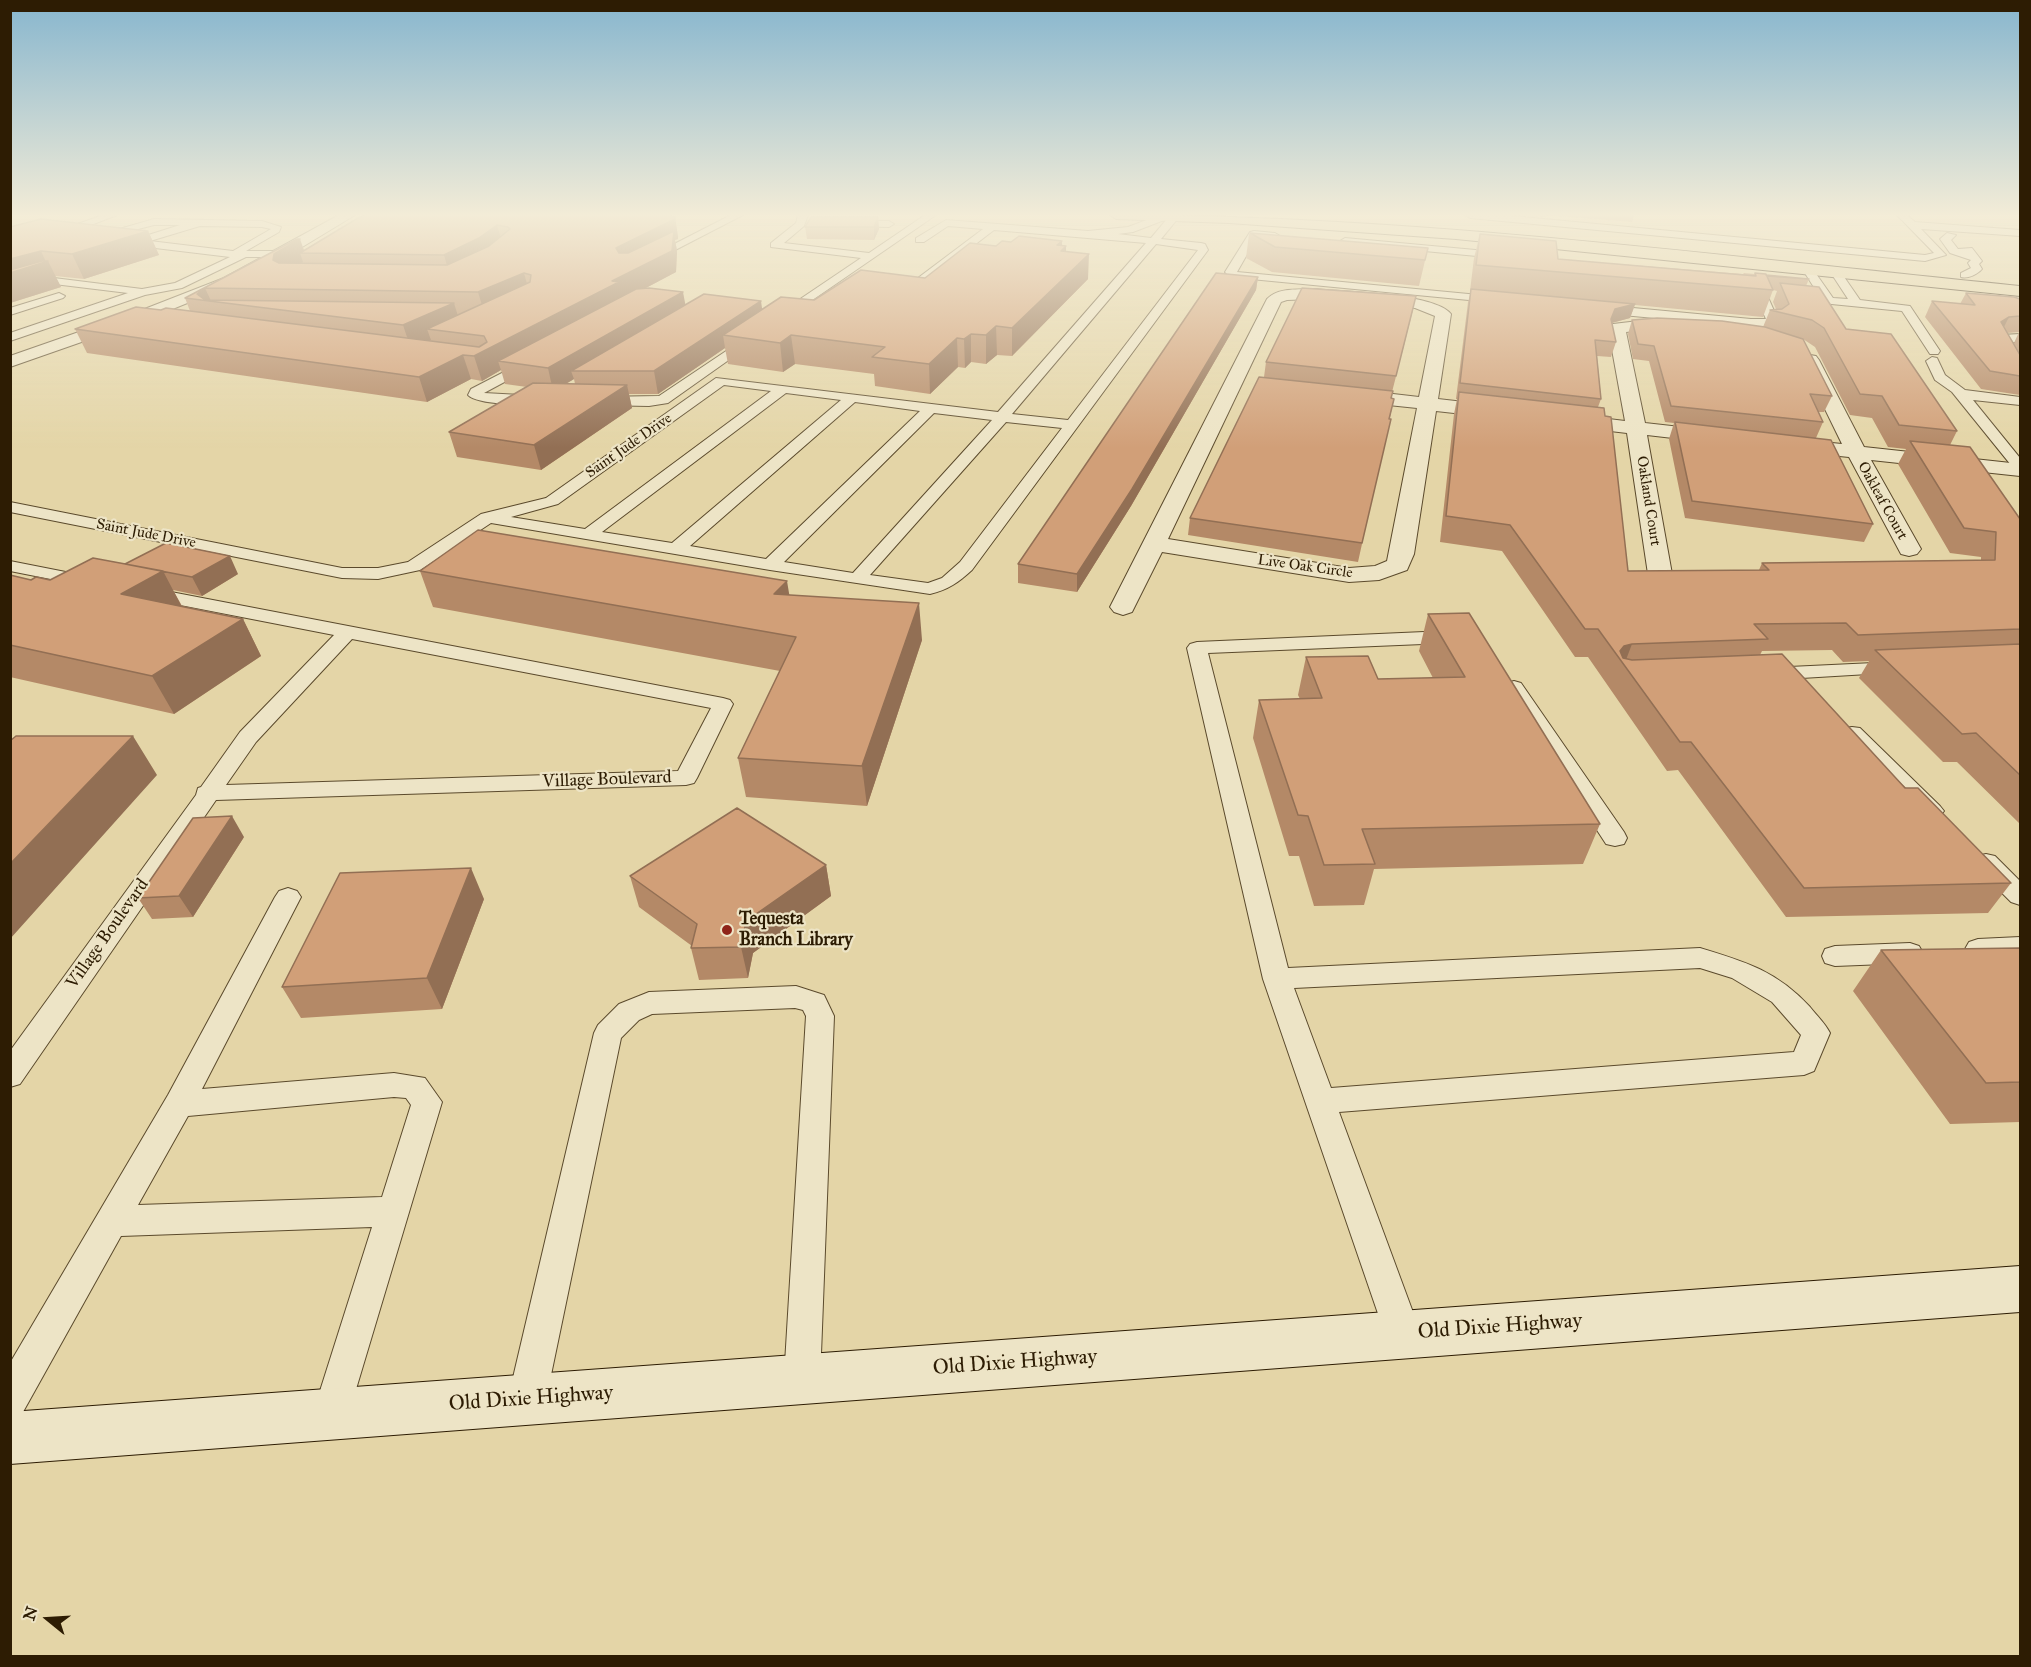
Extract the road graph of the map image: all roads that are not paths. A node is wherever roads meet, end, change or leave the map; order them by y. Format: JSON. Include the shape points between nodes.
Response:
{"nodes":[{"id":1,"x":17,"y":293,"type":"edge"},
{"id":2,"x":67,"y":293,"type":"edge"},
{"id":3,"x":141,"y":293,"type":"edge"},
{"id":4,"x":205,"y":293,"type":"edge"},
{"id":5,"x":815,"y":293,"type":"edge"},
{"id":6,"x":1109,"y":293,"type":"edge"},
{"id":7,"x":1171,"y":293,"type":"edge"},
{"id":8,"x":1430,"y":293,"type":"edge"},
{"id":9,"x":1824,"y":293,"type":"edge"},
{"id":10,"x":1849,"y":293,"type":"edge"},
{"id":11,"x":1969,"y":293,"type":"edge"},
{"id":12,"x":13,"y":294,"type":"edge"},
{"id":13,"x":1516,"y":301,"type":"edge"},
{"id":14,"x":1829,"y":301,"type":"junction"},
{"id":15,"x":1973,"y":301,"type":"edge"},
{"id":16,"x":1857,"y":304,"type":"junction"},
{"id":17,"x":1586,"y":308,"type":"edge"},
{"id":18,"x":10,"y":312,"type":"edge"},
{"id":19,"x":176,"y":316,"type":"edge"},
{"id":20,"x":156,"y":318,"type":"junction"},
{"id":21,"x":10,"y":337,"type":"edge"},
{"id":22,"x":1777,"y":338,"type":"edge"},
{"id":23,"x":2020,"y":338,"type":"edge"},
{"id":24,"x":1797,"y":344,"type":"edge"},
{"id":25,"x":542,"y":356,"type":"edge"},
{"id":26,"x":10,"y":362,"type":"edge"},
{"id":27,"x":2020,"y":371,"type":"edge"},
{"id":28,"x":1235,"y":382,"type":"junction"},
{"id":29,"x":1258,"y":384,"type":"edge"},
{"id":30,"x":783,"y":389,"type":"junction"},
{"id":31,"x":1326,"y":392,"type":"edge"},
{"id":32,"x":1961,"y":394,"type":"junction"},
{"id":33,"x":852,"y":398,"type":"junction"},
{"id":34,"x":551,"y":401,"type":"edge"},
{"id":35,"x":584,"y":401,"type":"edge"},
{"id":36,"x":2020,"y":401,"type":"edge"},
{"id":37,"x":1429,"y":404,"type":"junction"},
{"id":38,"x":931,"y":408,"type":"junction"},
{"id":39,"x":1521,"y":414,"type":"edge"},
{"id":40,"x":1002,"y":417,"type":"junction"},
{"id":41,"x":1544,"y":417,"type":"edge"},
{"id":42,"x":1072,"y":425,"type":"junction"},
{"id":43,"x":1636,"y":428,"type":"junction"},
{"id":44,"x":1740,"y":439,"type":"edge"},
{"id":45,"x":1774,"y":443,"type":"edge"},
{"id":46,"x":2002,"y":445,"type":"junction"},
{"id":47,"x":2020,"y":446,"type":"edge"},
{"id":48,"x":1856,"y":452,"type":"junction"},
{"id":49,"x":2019,"y":471,"type":"edge"},
{"id":50,"x":10,"y":507,"type":"edge"},
{"id":51,"x":487,"y":518,"type":"junction"},
{"id":52,"x":587,"y":535,"type":"junction"},
{"id":53,"x":1155,"y":544,"type":"junction"},
{"id":54,"x":676,"y":549,"type":"junction"},
{"id":55,"x":1909,"y":549,"type":"dead end"},
{"id":56,"x":770,"y":565,"type":"junction"},
{"id":57,"x":10,"y":566,"type":"edge"},
{"id":58,"x":1660,"y":574,"type":"edge"},
{"id":59,"x":857,"y":579,"type":"junction"},
{"id":60,"x":1123,"y":607,"type":"dead end"},
{"id":61,"x":348,"y":633,"type":"junction"},
{"id":62,"x":1478,"y":647,"type":"edge"},
{"id":63,"x":1499,"y":666,"type":"edge"},
{"id":64,"x":1917,"y":667,"type":"edge"},
{"id":65,"x":1790,"y":673,"type":"junction"},
{"id":66,"x":1745,"y":675,"type":"edge"},
{"id":67,"x":1815,"y":698,"type":"edge"},
{"id":68,"x":1833,"y":714,"type":"edge"},
{"id":69,"x":206,"y":793,"type":"junction"},
{"id":70,"x":1944,"y":822,"type":"edge"},
{"id":71,"x":1615,"y":837,"type":"dead end"},
{"id":72,"x":1969,"y":846,"type":"edge"},
{"id":73,"x":2020,"y":896,"type":"edge"},
{"id":74,"x":288,"y":897,"type":"dead end"},
{"id":75,"x":2020,"y":947,"type":"edge"},
{"id":76,"x":1834,"y":956,"type":"dead end"},
{"id":77,"x":1276,"y":979,"type":"junction"},
{"id":78,"x":10,"y":1075,"type":"edge"},
{"id":79,"x":1320,"y":1101,"type":"junction"},
{"id":80,"x":179,"y":1104,"type":"junction"},
{"id":81,"x":394,"y":1211,"type":"junction"},
{"id":82,"x":112,"y":1221,"type":"junction"},
{"id":83,"x":2020,"y":1289,"type":"edge"},
{"id":84,"x":1403,"y":1334,"type":"junction"},
{"id":85,"x":802,"y":1380,"type":"junction"},
{"id":86,"x":10,"y":1399,"type":"edge"},
{"id":87,"x":527,"y":1399,"type":"junction"},
{"id":88,"x":332,"y":1413,"type":"junction"},
{"id":89,"x":10,"y":1438,"type":"edge"}],
"edges":[{"from":1,"to":12,"type":"lane"},
{"from":2,"to":18,"type":"lane"},
{"from":3,"to":21,"type":"lane"},
{"from":4,"to":20,"type":"street"},
{"from":5,"to":35,"type":"lane","via":[[663,400]]},
{"from":6,"to":40,"type":"lane"},
{"from":7,"to":42,"type":"lane"},
{"from":8,"to":13,"type":"lane"},
{"from":9,"to":14,"type":"lane"},
{"from":10,"to":16,"type":"lane"},
{"from":11,"to":15,"type":"lane"},
{"from":14,"to":16,"type":"lane"},
{"from":14,"to":17,"type":"lane","via":[[1767,296],[1773,322],[1751,323]]},
{"from":16,"to":32,"type":"lane","via":[[1906,308],[1933,356],[1940,377]]},
{"from":19,"to":20,"type":"lane"},
{"from":20,"to":26,"type":"street","via":[[133,319]]},
{"from":22,"to":43,"type":"street","name":"Oakland Court","via":[[1647,325],[1619,328]]},
{"from":23,"to":27,"type":"lane","via":[[2001,339]]},
{"from":24,"to":48,"type":"street","name":"Oakleaf Court","via":[[1805,349]]},
{"from":25,"to":34,"type":"lane","via":[[475,395]]},
{"from":28,"to":29,"type":"street"},
{"from":28,"to":37,"type":"street","via":[[1275,299],[1284,295],[1415,303],[1443,314]]},
{"from":28,"to":53,"type":"street"},
{"from":30,"to":33,"type":"lane","name":"Saint Jude Drive"},
{"from":30,"to":51,"type":"lane","name":"Saint Jude Drive","via":[[727,376],[552,501]]},
{"from":30,"to":52,"type":"lane"},
{"from":31,"to":37,"type":"street"},
{"from":32,"to":36,"type":"lane"},
{"from":32,"to":46,"type":"lane"},
{"from":33,"to":38,"type":"lane","name":"Saint Jude Drive"},
{"from":33,"to":54,"type":"lane"},
{"from":37,"to":39,"type":"street"},
{"from":37,"to":53,"type":"street","name":"Live Oak Circle","via":[[1398,565],[1379,573],[1349,575]]},
{"from":38,"to":40,"type":"lane","name":"Saint Jude Drive"},
{"from":38,"to":56,"type":"lane"},
{"from":40,"to":42,"type":"lane","name":"Saint Jude Drive"},
{"from":40,"to":59,"type":"lane"},
{"from":41,"to":43,"type":"street"},
{"from":42,"to":59,"type":"lane","via":[[966,566],[948,582],[930,589]]},
{"from":43,"to":44,"type":"street"},
{"from":43,"to":58,"type":"street","name":"Oakland Court"},
{"from":45,"to":48,"type":"street"},
{"from":46,"to":47,"type":"lane"},
{"from":46,"to":49,"type":"lane"},
{"from":48,"to":49,"type":"street"},
{"from":48,"to":55,"type":"street","name":"Oakleaf Court"},
{"from":50,"to":51,"type":"lane","name":"Saint Jude Drive","via":[[342,573],[374,575],[414,566]]},
{"from":51,"to":52,"type":"lane"},
{"from":52,"to":54,"type":"lane"},
{"from":53,"to":60,"type":"street"},
{"from":54,"to":56,"type":"lane"},
{"from":56,"to":59,"type":"lane"},
{"from":57,"to":61,"type":"lane","name":"Village Boulevard"},
{"from":61,"to":69,"type":"lane","name":"Village Boulevard","via":[[248,737]]},
{"from":61,"to":69,"type":"lane","name":"Village Boulevard","via":[[723,704],[686,778]]},
{"from":62,"to":77,"type":"lane","via":[[1447,637],[1197,648]]},
{"from":63,"to":71,"type":"lane"},
{"from":64,"to":65,"type":"lane"},
{"from":65,"to":66,"type":"lane"},
{"from":65,"to":67,"type":"lane"},
{"from":68,"to":70,"type":"lane"},
{"from":69,"to":78,"type":"lane","name":"Village Boulevard"},
{"from":72,"to":73,"type":"lane"},
{"from":74,"to":80,"type":"lane"},
{"from":75,"to":76,"type":"lane"},
{"from":77,"to":79,"type":"lane"},
{"from":77,"to":79,"type":"lane","via":[[1700,958],[1742,971],[1782,995],[1816,1033],[1804,1063]]},
{"from":79,"to":84,"type":"lane"},
{"from":80,"to":81,"type":"lane","via":[[394,1085],[414,1087],[427,1102]]},
{"from":80,"to":82,"type":"lane"},
{"from":81,"to":82,"type":"lane"},
{"from":81,"to":88,"type":"lane"},
{"from":82,"to":86,"type":"lane"},
{"from":83,"to":84,"type":"street","name":"Old Dixie Highway"},
{"from":84,"to":85,"type":"street","name":"Old Dixie Highway"},
{"from":85,"to":87,"type":"street","name":"Old Dixie Highway"},
{"from":85,"to":87,"type":"lane","via":[[820,1017],[814,1003],[796,997],[649,1003],[629,1012],[608,1033]]},
{"from":87,"to":88,"type":"street","name":"Old Dixie Highway"},
{"from":88,"to":89,"type":"street","name":"Old Dixie Highway"}]}
